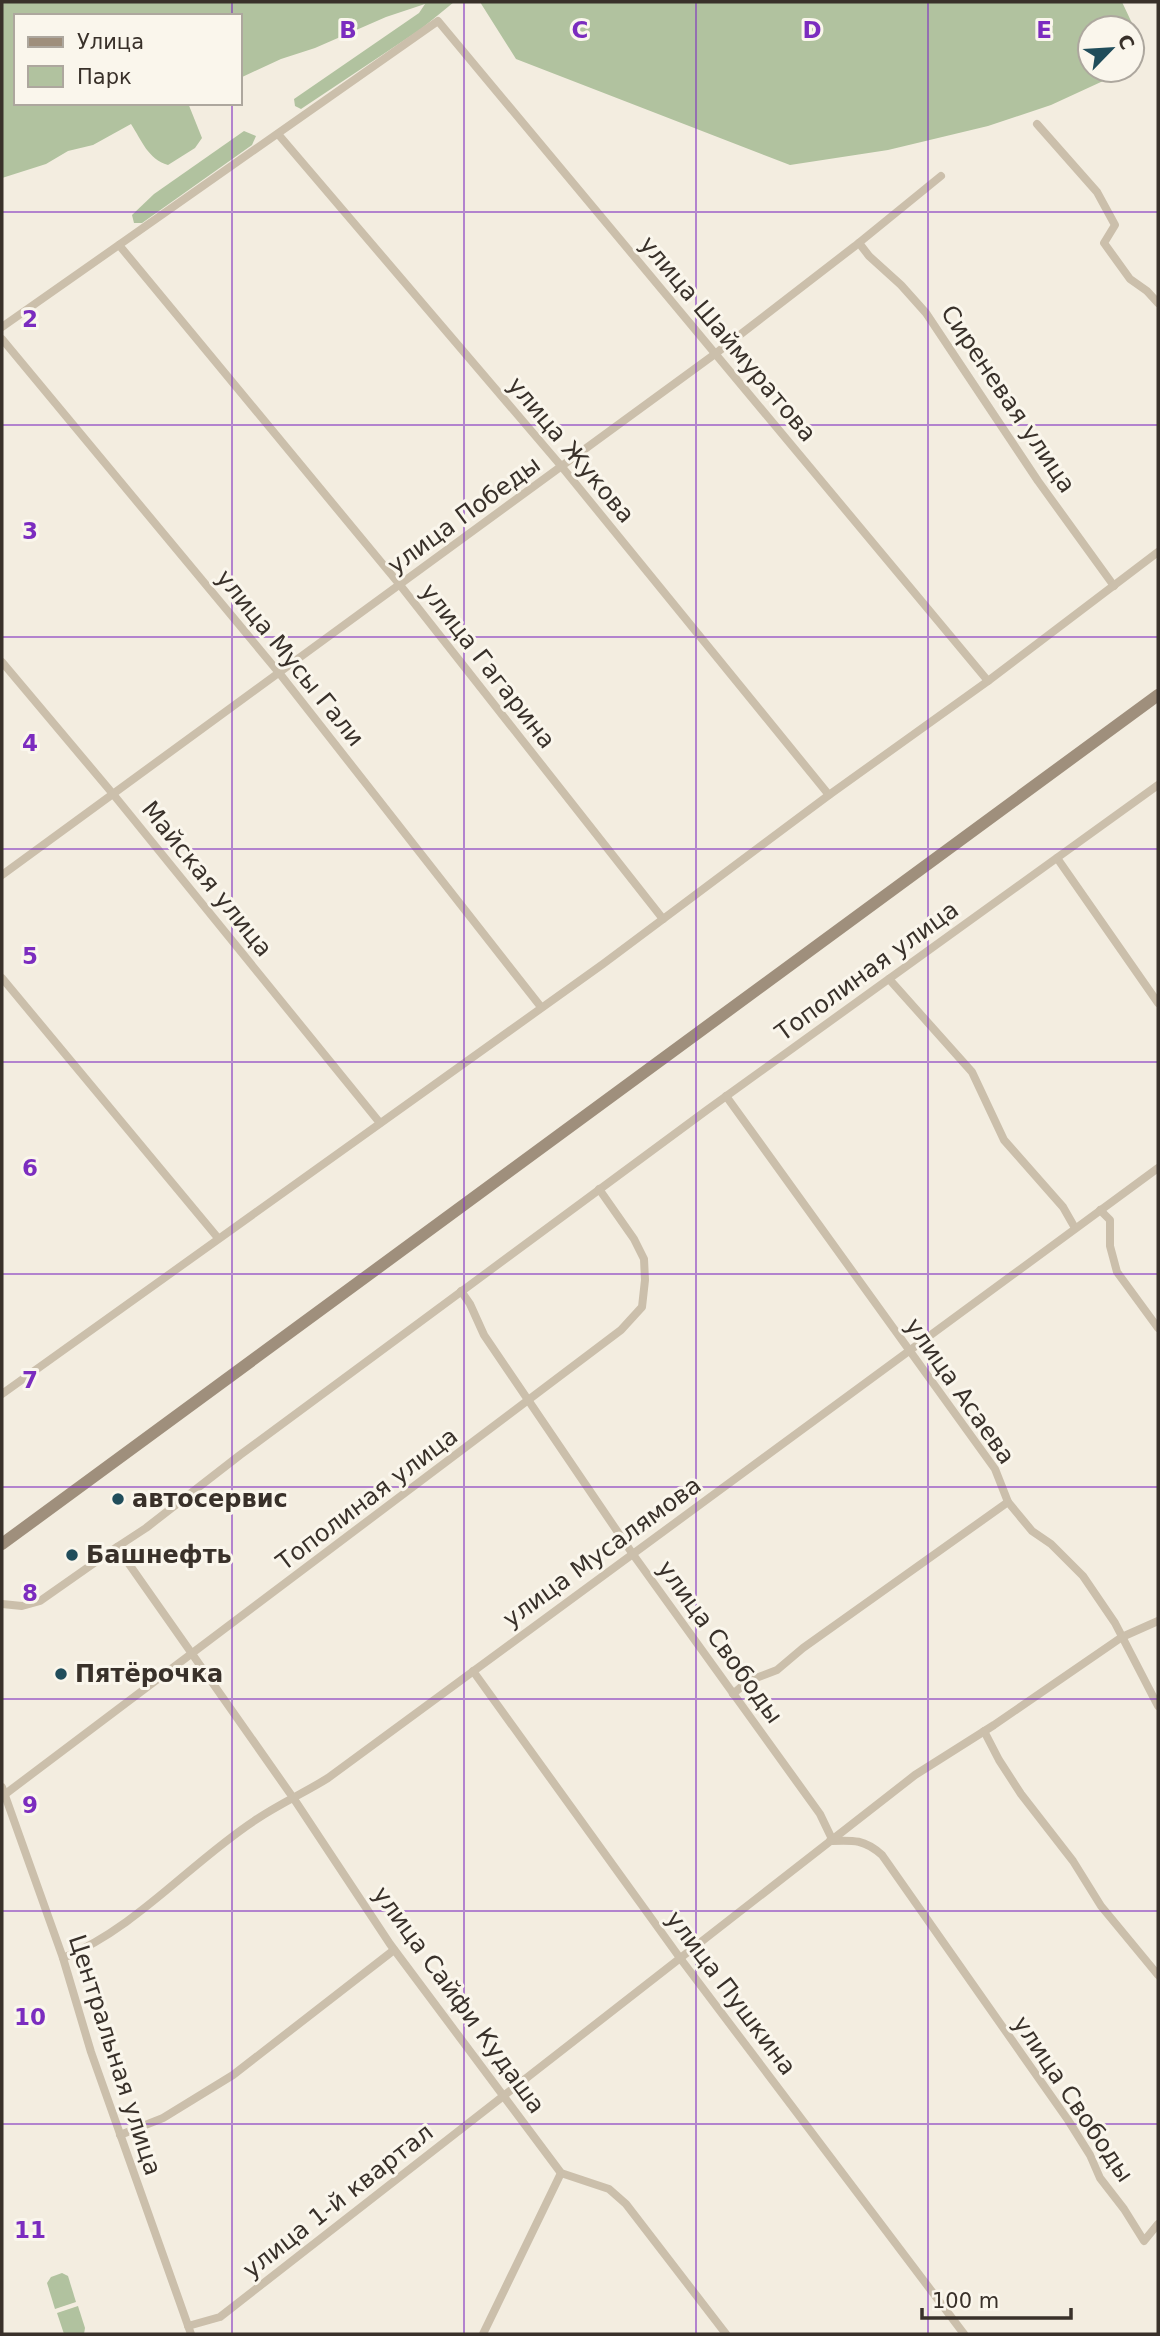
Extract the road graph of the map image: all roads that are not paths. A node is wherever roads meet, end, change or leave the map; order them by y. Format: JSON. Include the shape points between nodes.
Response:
{"nodes":[{"id":1,"x":1037,"y":124,"type":"dead end"},
{"id":2,"x":278,"y":134,"type":"junction"},
{"id":3,"x":941,"y":176,"type":"dead end"},
{"id":4,"x":859,"y":243,"type":"junction"},
{"id":5,"x":119,"y":245,"type":"junction"},
{"id":6,"x":1158,"y":303,"type":"edge"},
{"id":7,"x":2,"y":327,"type":"edge"},
{"id":8,"x":2,"y":339,"type":"edge"},
{"id":9,"x":715,"y":355,"type":"junction"},
{"id":10,"x":562,"y":467,"type":"junction"},
{"id":11,"x":1158,"y":552,"type":"edge"},
{"id":12,"x":400,"y":585,"type":"junction"},
{"id":13,"x":1114,"y":586,"type":"junction"},
{"id":14,"x":2,"y":662,"type":"edge"},
{"id":15,"x":280,"y":674,"type":"junction"},
{"id":16,"x":988,"y":681,"type":"junction"},
{"id":17,"x":1158,"y":695,"type":"edge"},
{"id":18,"x":1158,"y":785,"type":"edge"},
{"id":19,"x":113,"y":794,"type":"junction"},
{"id":20,"x":829,"y":795,"type":"junction"},
{"id":21,"x":1057,"y":858,"type":"junction"},
{"id":22,"x":2,"y":875,"type":"edge"},
{"id":23,"x":663,"y":919,"type":"junction"},
{"id":24,"x":2,"y":978,"type":"edge"},
{"id":25,"x":888,"y":979,"type":"junction"},
{"id":26,"x":1158,"y":1003,"type":"edge"},
{"id":27,"x":541,"y":1007,"type":"junction"},
{"id":28,"x":726,"y":1096,"type":"junction"},
{"id":29,"x":380,"y":1123,"type":"junction"},
{"id":30,"x":1158,"y":1167,"type":"edge"},
{"id":31,"x":599,"y":1189,"type":"junction"},
{"id":32,"x":1100,"y":1210,"type":"junction"},
{"id":33,"x":1075,"y":1228,"type":"junction"},
{"id":34,"x":218,"y":1238,"type":"junction"},
{"id":35,"x":461,"y":1291,"type":"junction"},
{"id":36,"x":1158,"y":1328,"type":"edge"},
{"id":37,"x":908,"y":1350,"type":"junction"},
{"id":38,"x":2,"y":1394,"type":"edge"},
{"id":39,"x":528,"y":1401,"type":"junction"},
{"id":40,"x":1008,"y":1502,"type":"junction"},
{"id":41,"x":2,"y":1544,"type":"edge"},
{"id":42,"x":117,"y":1547,"type":"junction"},
{"id":43,"x":632,"y":1553,"type":"junction"},
{"id":44,"x":2,"y":1604,"type":"edge"},
{"id":45,"x":1158,"y":1621,"type":"edge"},
{"id":46,"x":1122,"y":1637,"type":"junction"},
{"id":47,"x":192,"y":1654,"type":"junction"},
{"id":48,"x":473,"y":1671,"type":"junction"},
{"id":49,"x":733,"y":1694,"type":"junction"},
{"id":50,"x":1158,"y":1706,"type":"edge"},
{"id":51,"x":984,"y":1731,"type":"junction"},
{"id":52,"x":3,"y":1791,"type":"edge"},
{"id":53,"x":294,"y":1799,"type":"junction"},
{"id":54,"x":831,"y":1840,"type":"junction"},
{"id":55,"x":394,"y":1950,"type":"junction"},
{"id":56,"x":63,"y":1958,"type":"junction"},
{"id":57,"x":680,"y":1958,"type":"junction"},
{"id":58,"x":1158,"y":1975,"type":"edge"},
{"id":59,"x":505,"y":2095,"type":"junction"},
{"id":60,"x":120,"y":2136,"type":"junction"},
{"id":61,"x":561,"y":2173,"type":"junction"},
{"id":62,"x":1158,"y":2224,"type":"edge"},
{"id":63,"x":189,"y":2330,"type":"edge"},
{"id":64,"x":483,"y":2334,"type":"edge"},
{"id":65,"x":726,"y":2334,"type":"edge"},
{"id":66,"x":964,"y":2334,"type":"edge"}],
"edges":[{"from":1,"to":6,"type":"street","via":[[1097,192],[1115,225],[1104,243],[1130,279]]},
{"from":2,"to":5,"type":"street"},
{"from":2,"to":9,"type":"street","name":"улица Шаймуратова","via":[[438,21]]},
{"from":2,"to":10,"type":"street","name":"улица Жукова"},
{"from":3,"to":4,"type":"street","name":"улица Победы"},
{"from":4,"to":9,"type":"street","name":"улица Победы"},
{"from":4,"to":13,"type":"street","name":"Сиреневая улица","via":[[926,313]]},
{"from":5,"to":7,"type":"street"},
{"from":5,"to":12,"type":"street","name":"улица Гагарина"},
{"from":8,"to":15,"type":"street","name":"улица Мусы Гали"},
{"from":9,"to":10,"type":"street","name":"улица Победы"},
{"from":9,"to":16,"type":"street","name":"улица Шаймуратова"},
{"from":10,"to":12,"type":"street","name":"улица Победы"},
{"from":10,"to":20,"type":"street","name":"улица Жукова"},
{"from":11,"to":13,"type":"street"},
{"from":12,"to":15,"type":"street","name":"улица Победы"},
{"from":12,"to":23,"type":"street","name":"улица Гагарина"},
{"from":13,"to":16,"type":"street"},
{"from":14,"to":19,"type":"street","name":"Майская улица"},
{"from":15,"to":19,"type":"street","name":"улица Победы"},
{"from":15,"to":27,"type":"street","name":"улица Мусы Гали"},
{"from":16,"to":20,"type":"street"},
{"from":17,"to":41,"type":"main road"},
{"from":18,"to":21,"type":"street","name":"Тополиная улица"},
{"from":19,"to":22,"type":"street","name":"улица Победы"},
{"from":19,"to":29,"type":"street","name":"Майская улица"},
{"from":20,"to":23,"type":"street"},
{"from":21,"to":25,"type":"street","name":"Тополиная улица"},
{"from":21,"to":26,"type":"street"},
{"from":23,"to":27,"type":"street"},
{"from":24,"to":34,"type":"street"},
{"from":25,"to":28,"type":"street","name":"Тополиная улица"},
{"from":25,"to":33,"type":"street","via":[[972,1072],[1004,1140],[1063,1206]]},
{"from":27,"to":29,"type":"street"},
{"from":28,"to":31,"type":"street","name":"Тополиная улица"},
{"from":28,"to":37,"type":"street","name":"улица Асаева"},
{"from":29,"to":34,"type":"street"},
{"from":30,"to":32,"type":"street","name":"улица Мусалямова"},
{"from":31,"to":35,"type":"street","name":"Тополиная улица"},
{"from":31,"to":39,"type":"street","name":"Тополиная улица","via":[[644,1259],[642,1307],[603,1345]]},
{"from":32,"to":33,"type":"street","name":"улица Мусалямова"},
{"from":32,"to":36,"type":"street","via":[[1110,1220],[1117,1272]]},
{"from":33,"to":37,"type":"street","name":"улица Мусалямова"},
{"from":34,"to":38,"type":"street"},
{"from":35,"to":39,"type":"street","name":"улица Свободы"},
{"from":35,"to":42,"type":"street","name":"Тополиная улица"},
{"from":37,"to":40,"type":"street","name":"улица Асаева","via":[[995,1469]]},
{"from":37,"to":43,"type":"street","name":"улица Мусалямова"},
{"from":39,"to":43,"type":"street","name":"улица Свободы"},
{"from":39,"to":47,"type":"street","name":"Тополиная улица"},
{"from":40,"to":46,"type":"street","name":"улица Асаева","via":[[1032,1531],[1083,1576]]},
{"from":40,"to":49,"type":"street","via":[[777,1671],[748,1681]]},
{"from":42,"to":44,"type":"street","name":"Тополиная улица","via":[[40,1601],[22,1606]]},
{"from":42,"to":47,"type":"street","name":"улица Сайфи Кудаша"},
{"from":43,"to":48,"type":"street","name":"улица Мусалямова"},
{"from":43,"to":49,"type":"street","name":"улица Свободы"},
{"from":45,"to":46,"type":"street","name":"улица 1-й квартал"},
{"from":46,"to":50,"type":"street","name":"улица Асаева"},
{"from":46,"to":51,"type":"street","name":"улица 1-й квартал"},
{"from":47,"to":52,"type":"street","name":"Тополиная улица"},
{"from":47,"to":53,"type":"street","name":"улица Сайфи Кудаша"},
{"from":48,"to":53,"type":"street","name":"улица Мусалямова"},
{"from":48,"to":57,"type":"street","name":"улица Пушкина"},
{"from":49,"to":54,"type":"street","name":"улица Свободы","via":[[820,1814]]},
{"from":51,"to":54,"type":"street","name":"улица 1-й квартал","via":[[915,1775]]},
{"from":51,"to":58,"type":"street","via":[[1014,1783],[1101,1906]]},
{"from":52,"to":56,"type":"street","name":"Центральная улица"},
{"from":53,"to":55,"type":"street","name":"улица Сайфи Кудаша"},
{"from":53,"to":56,"type":"street","name":"улица Мусалямова","via":[[254,1821],[86,1949]]},
{"from":54,"to":57,"type":"street","name":"улица 1-й квартал"},
{"from":54,"to":62,"type":"street","name":"улица Свободы","via":[[869,1843],[882,1855],[1033,2069],[1144,2241]]},
{"from":55,"to":59,"type":"street","name":"улица Сайфи Кудаша"},
{"from":55,"to":60,"type":"street","via":[[233,2075],[163,2118]]},
{"from":56,"to":60,"type":"street","name":"Центральная улица"},
{"from":57,"to":59,"type":"street","name":"улица 1-й квартал"},
{"from":57,"to":66,"type":"street","name":"улица Пушкина"},
{"from":59,"to":61,"type":"street","name":"улица Сайфи Кудаша"},
{"from":59,"to":63,"type":"street","name":"улица 1-й квартал","via":[[220,2317]]},
{"from":60,"to":63,"type":"street","name":"Центральная улица"},
{"from":61,"to":64,"type":"street"},
{"from":61,"to":65,"type":"street","via":[[609,2189],[626,2204]]}]}
